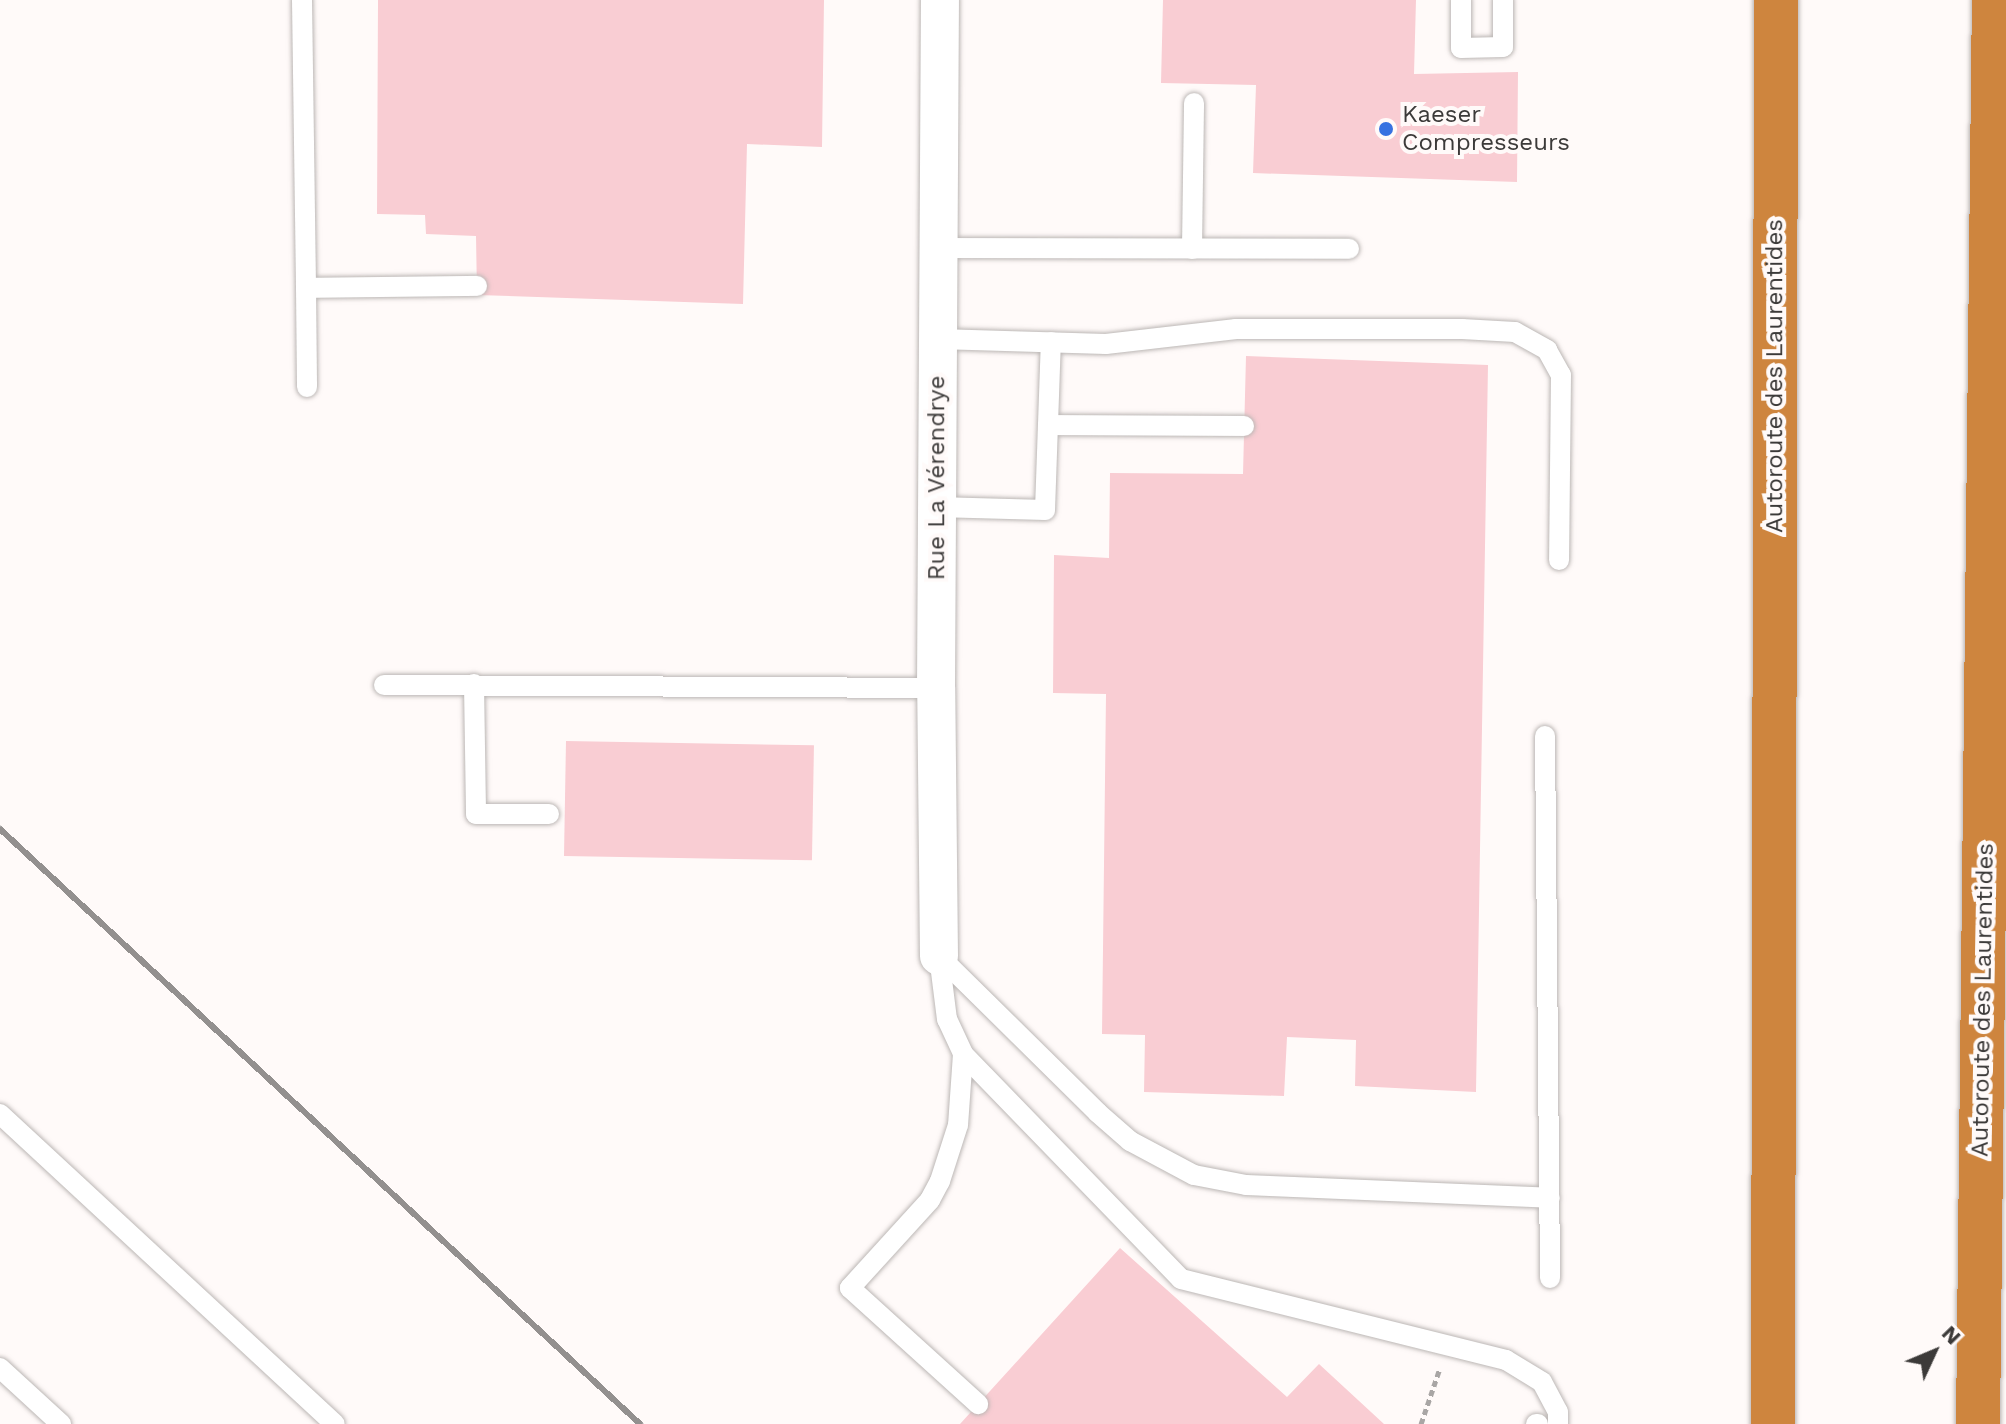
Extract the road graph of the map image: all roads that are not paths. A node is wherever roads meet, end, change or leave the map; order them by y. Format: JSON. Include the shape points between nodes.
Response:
{"nodes":[{"id":1,"x":302,"y":0,"type":"edge"},
{"id":2,"x":940,"y":0,"type":"edge"},
{"id":3,"x":1461,"y":0,"type":"edge"},
{"id":4,"x":1503,"y":0,"type":"edge"},
{"id":5,"x":1776,"y":0,"type":"edge"},
{"id":6,"x":1994,"y":0,"type":"edge"},
{"id":7,"x":1194,"y":103,"type":"dead end"},
{"id":8,"x":939,"y":248,"type":"junction"},
{"id":9,"x":1192,"y":249,"type":"junction"},
{"id":10,"x":1349,"y":249,"type":"dead end"},
{"id":11,"x":477,"y":286,"type":"dead end"},
{"id":12,"x":306,"y":288,"type":"junction"},
{"id":13,"x":938,"y":339,"type":"junction"},
{"id":14,"x":1051,"y":342,"type":"junction"},
{"id":15,"x":307,"y":387,"type":"dead end"},
{"id":16,"x":1048,"y":425,"type":"junction"},
{"id":17,"x":1244,"y":426,"type":"dead end"},
{"id":18,"x":937,"y":507,"type":"junction"},
{"id":19,"x":1559,"y":560,"type":"dead end"},
{"id":20,"x":474,"y":684,"type":"junction"},
{"id":21,"x":384,"y":685,"type":"dead end"},
{"id":22,"x":936,"y":688,"type":"junction"},
{"id":23,"x":1545,"y":736,"type":"dead end"},
{"id":24,"x":549,"y":814,"type":"dead end"},
{"id":25,"x":939,"y":956,"type":"junction"},
{"id":26,"x":963,"y":1054,"type":"junction"},
{"id":27,"x":0,"y":1114,"type":"edge"},
{"id":28,"x":1550,"y":1198,"type":"junction"},
{"id":29,"x":1550,"y":1278,"type":"dead end"},
{"id":30,"x":0,"y":1368,"type":"edge"},
{"id":31,"x":978,"y":1404,"type":"dead end"},
{"id":32,"x":61,"y":1424,"type":"edge"},
{"id":33,"x":335,"y":1424,"type":"edge"},
{"id":34,"x":1558,"y":1424,"type":"edge"},
{"id":35,"x":1773,"y":1424,"type":"edge"},
{"id":36,"x":1978,"y":1424,"type":"edge"}],
"edges":[{"from":1,"to":12,"type":"lane"},
{"from":2,"to":8,"type":"street","name":"Rue La Vérendrye"},
{"from":3,"to":4,"type":"lane","via":[[1461,48],[1503,47]]},
{"from":5,"to":35,"type":"highway","name":"Autoroute des Laurentides"},
{"from":6,"to":36,"type":"highway","name":"Autoroute des Laurentides"},
{"from":7,"to":9,"type":"lane"},
{"from":8,"to":9,"type":"lane"},
{"from":8,"to":13,"type":"street","name":"Rue La Vérendrye"},
{"from":9,"to":10,"type":"lane"},
{"from":11,"to":12,"type":"lane"},
{"from":12,"to":15,"type":"lane"},
{"from":13,"to":14,"type":"lane"},
{"from":13,"to":18,"type":"street","name":"Rue La Vérendrye"},
{"from":14,"to":16,"type":"lane"},
{"from":14,"to":19,"type":"lane","via":[[1106,344],[1236,329],[1515,332],[1547,350],[1561,375]]},
{"from":16,"to":17,"type":"lane"},
{"from":16,"to":18,"type":"lane","via":[[1045,510]]},
{"from":18,"to":22,"type":"street","name":"Rue La Vérendrye"},
{"from":20,"to":21,"type":"lane"},
{"from":20,"to":22,"type":"lane"},
{"from":20,"to":24,"type":"lane","via":[[476,814]]},
{"from":22,"to":25,"type":"street","name":"Rue La Vérendrye"},
{"from":23,"to":28,"type":"lane"},
{"from":25,"to":26,"type":"lane","via":[[947,1019]]},
{"from":25,"to":28,"type":"lane","via":[[1130,1141],[1194,1175],[1246,1185]]},
{"from":26,"to":31,"type":"lane","via":[[958,1125],[940,1181],[930,1200],[850,1288]]},
{"from":26,"to":34,"type":"lane","via":[[1181,1279],[1506,1360],[1542,1382],[1558,1412]]},
{"from":27,"to":33,"type":"lane"},
{"from":28,"to":29,"type":"lane"},
{"from":30,"to":32,"type":"lane"}]}
